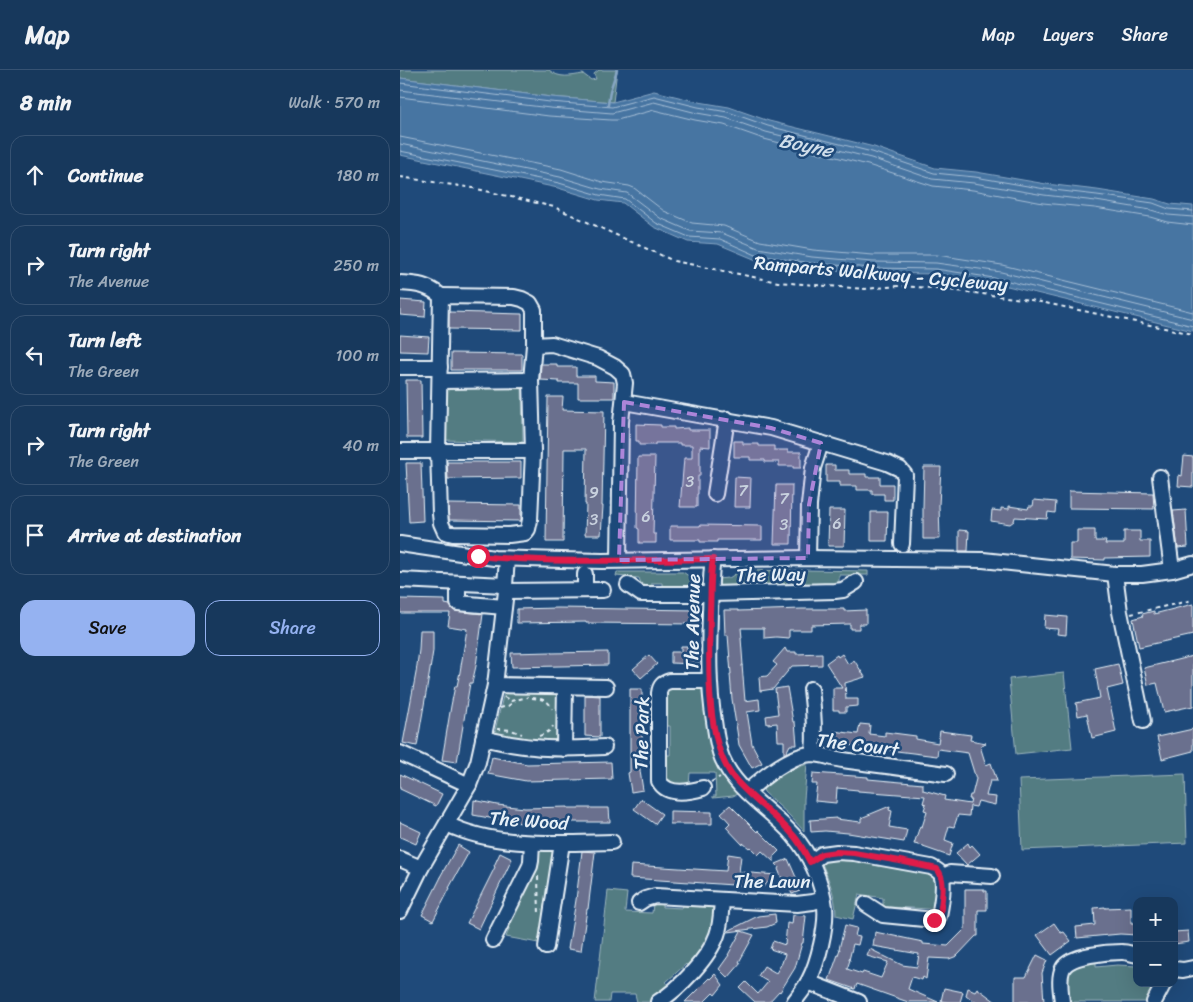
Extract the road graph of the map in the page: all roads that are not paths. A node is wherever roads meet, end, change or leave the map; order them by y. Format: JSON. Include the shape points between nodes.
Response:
{"nodes":[{"id":1,"x":400,"y":283,"type":"edge"},
{"id":2,"x":441,"y":296,"type":"junction"},
{"id":3,"x":534,"y":345,"type":"junction"},
{"id":4,"x":400,"y":366,"type":"edge"},
{"id":5,"x":440,"y":374,"type":"junction"},
{"id":6,"x":531,"y":380,"type":"junction"},
{"id":7,"x":624,"y":402,"type":"junction"},
{"id":8,"x":727,"y":419,"type":"junction"},
{"id":9,"x":821,"y":443,"type":"junction"},
{"id":10,"x":400,"y":451,"type":"edge"},
{"id":11,"x":438,"y":451,"type":"junction"},
{"id":12,"x":533,"y":451,"type":"junction"},
{"id":13,"x":1160,"y":477,"type":"dead end"},
{"id":14,"x":715,"y":494,"type":"dead end"},
{"id":15,"x":400,"y":544,"type":"edge"},
{"id":16,"x":902,"y":544,"type":"dead end"},
{"id":17,"x":808,"y":558,"type":"junction"},
{"id":18,"x":507,"y":559,"type":"junction"},
{"id":19,"x":713,"y":559,"type":"junction"},
{"id":20,"x":619,"y":560,"type":"junction"},
{"id":21,"x":1193,"y":564,"type":"edge"},
{"id":22,"x":1172,"y":570,"type":"junction"},
{"id":23,"x":584,"y":574,"type":"dead end"},
{"id":24,"x":1115,"y":574,"type":"junction"},
{"id":25,"x":400,"y":580,"type":"edge"},
{"id":26,"x":856,"y":582,"type":"dead end"},
{"id":27,"x":458,"y":583,"type":"junction"},
{"id":28,"x":628,"y":585,"type":"dead end"},
{"id":29,"x":506,"y":588,"type":"junction"},
{"id":30,"x":585,"y":590,"type":"junction"},
{"id":31,"x":603,"y":590,"type":"dead end"},
{"id":32,"x":711,"y":594,"type":"junction"},
{"id":33,"x":504,"y":606,"type":"junction"},
{"id":34,"x":709,"y":681,"type":"junction"},
{"id":35,"x":565,"y":686,"type":"junction"},
{"id":36,"x":606,"y":686,"type":"dead end"},
{"id":37,"x":494,"y":689,"type":"junction"},
{"id":38,"x":811,"y":690,"type":"dead end"},
{"id":39,"x":1143,"y":721,"type":"dead end"},
{"id":40,"x":489,"y":734,"type":"junction"},
{"id":41,"x":604,"y":747,"type":"dead end"},
{"id":42,"x":564,"y":749,"type":"junction"},
{"id":43,"x":400,"y":753,"type":"edge"},
{"id":44,"x":813,"y":754,"type":"junction"},
{"id":45,"x":946,"y":774,"type":"dead end"},
{"id":46,"x":469,"y":785,"type":"junction"},
{"id":47,"x":703,"y":788,"type":"road end"},
{"id":48,"x":747,"y":792,"type":"junction"},
{"id":49,"x":447,"y":824,"type":"junction"},
{"id":50,"x":562,"y":842,"type":"junction"},
{"id":51,"x":612,"y":842,"type":"dead end"},
{"id":52,"x":532,"y":843,"type":"junction"},
{"id":53,"x":400,"y":859,"type":"edge"},
{"id":54,"x":810,"y":862,"type":"junction"},
{"id":55,"x":421,"y":868,"type":"junction"},
{"id":56,"x":992,"y":876,"type":"dead end"},
{"id":57,"x":942,"y":877,"type":"junction"},
{"id":58,"x":823,"y":899,"type":"junction"},
{"id":59,"x":722,"y":900,"type":"junction"},
{"id":60,"x":639,"y":902,"type":"dead end"},
{"id":61,"x":866,"y":904,"type":"dead end"},
{"id":62,"x":400,"y":911,"type":"edge"},
{"id":63,"x":493,"y":940,"type":"dead end"},
{"id":64,"x":546,"y":947,"type":"dead end"},
{"id":65,"x":1133,"y":954,"type":"edge"},
{"id":66,"x":1193,"y":968,"type":"edge"},
{"id":67,"x":1178,"y":969,"type":"edge"},
{"id":68,"x":808,"y":982,"type":"junction"},
{"id":69,"x":1162,"y":987,"type":"edge"},
{"id":70,"x":658,"y":1002,"type":"edge"},
{"id":71,"x":794,"y":1002,"type":"edge"},
{"id":72,"x":859,"y":1002,"type":"edge"},
{"id":73,"x":1062,"y":1002,"type":"edge"},
{"id":74,"x":1154,"y":1002,"type":"edge"}],
"edges":[{"from":1,"to":2,"type":"street","via":[[420,284]]},
{"from":2,"to":3,"type":"street","via":[[514,297],[530,303],[534,310]]},
{"from":2,"to":5,"type":"street"},
{"from":3,"to":6,"type":"street"},
{"from":3,"to":7,"type":"street","via":[[552,344],[616,367],[624,374]]},
{"from":4,"to":5,"type":"street"},
{"from":5,"to":6,"type":"street"},
{"from":5,"to":11,"type":"street"},
{"from":6,"to":12,"type":"street"},
{"from":7,"to":8,"type":"street"},
{"from":7,"to":20,"type":"street"},
{"from":8,"to":9,"type":"street"},
{"from":8,"to":14,"type":"street"},
{"from":9,"to":16,"type":"street","via":[[887,463],[905,475]]},
{"from":9,"to":17,"type":"street","via":[[813,468]]},
{"from":10,"to":11,"type":"street"},
{"from":11,"to":12,"type":"street"},
{"from":11,"to":12,"type":"street","via":[[442,528],[445,532],[461,535],[525,533],[530,520]]},
{"from":13,"to":22,"type":"street"},
{"from":15,"to":18,"type":"street"},
{"from":17,"to":19,"type":"street"},
{"from":17,"to":24,"type":"street","via":[[983,560]]},
{"from":18,"to":20,"type":"street"},
{"from":18,"to":29,"type":"street"},
{"from":19,"to":20,"type":"street"},
{"from":19,"to":32,"type":"street","name":"The Avenue"},
{"from":21,"to":22,"type":"street"},
{"from":22,"to":24,"type":"street"},
{"from":23,"to":30,"type":"street"},
{"from":24,"to":39,"type":"street"},
{"from":25,"to":27,"type":"street"},
{"from":26,"to":32,"type":"street","name":"The Way","via":[[835,591]]},
{"from":27,"to":29,"type":"street"},
{"from":27,"to":33,"type":"street","via":[[458,603]]},
{"from":28,"to":32,"type":"street","name":"The Way","via":[[641,594],[656,590]]},
{"from":29,"to":30,"type":"street"},
{"from":29,"to":33,"type":"street"},
{"from":30,"to":31,"type":"street"},
{"from":32,"to":34,"type":"street","name":"The Avenue"},
{"from":33,"to":37,"type":"street"},
{"from":34,"to":47,"type":"street","name":"The Park","via":[[670,681],[661,686],[659,693],[658,781],[669,791]]},
{"from":34,"to":48,"type":"street","name":"The Avenue","via":[[713,719],[723,760]]},
{"from":35,"to":36,"type":"street"},
{"from":35,"to":37,"type":"street"},
{"from":35,"to":42,"type":"street"},
{"from":37,"to":40,"type":"street"},
{"from":38,"to":44,"type":"street","via":[[815,721]]},
{"from":40,"to":42,"type":"street","via":[[508,744]]},
{"from":40,"to":46,"type":"street"},
{"from":41,"to":42,"type":"street"},
{"from":43,"to":46,"type":"street"},
{"from":44,"to":45,"type":"street","name":"The Court"},
{"from":44,"to":48,"type":"street","name":"The Court","via":[[780,766]]},
{"from":46,"to":49,"type":"street"},
{"from":48,"to":54,"type":"street","name":"The Avenue","via":[[794,836]]},
{"from":49,"to":52,"type":"street","name":"The Wood","via":[[474,834]]},
{"from":49,"to":55,"type":"street"},
{"from":50,"to":51,"type":"street","name":"The Wood"},
{"from":50,"to":52,"type":"street","name":"The Wood"},
{"from":50,"to":64,"type":"street"},
{"from":52,"to":63,"type":"street","via":[[530,866]]},
{"from":53,"to":55,"type":"street"},
{"from":54,"to":57,"type":"street","via":[[822,854],[854,853],[931,867],[937,869]]},
{"from":54,"to":58,"type":"street","name":"The Avenue"},
{"from":55,"to":62,"type":"street"},
{"from":56,"to":57,"type":"street","via":[[950,872]]},
{"from":57,"to":61,"type":"street","via":[[940,916],[937,919],[883,915]]},
{"from":58,"to":59,"type":"street","name":"The Lawn","via":[[797,904]]},
{"from":58,"to":68,"type":"street","name":"The Avenue","via":[[823,931]]},
{"from":59,"to":60,"type":"street","name":"The Lawn","via":[[655,896]]},
{"from":59,"to":70,"type":"street","name":"The Lawn","via":[[717,936],[709,950],[698,966]]},
{"from":65,"to":73,"type":"street","via":[[1109,953],[1074,959],[1064,966],[1060,979]]},
{"from":66,"to":67,"type":"street"},
{"from":68,"to":71,"type":"street","name":"The Avenue"},
{"from":68,"to":72,"type":"street"},
{"from":69,"to":74,"type":"street"}]}
